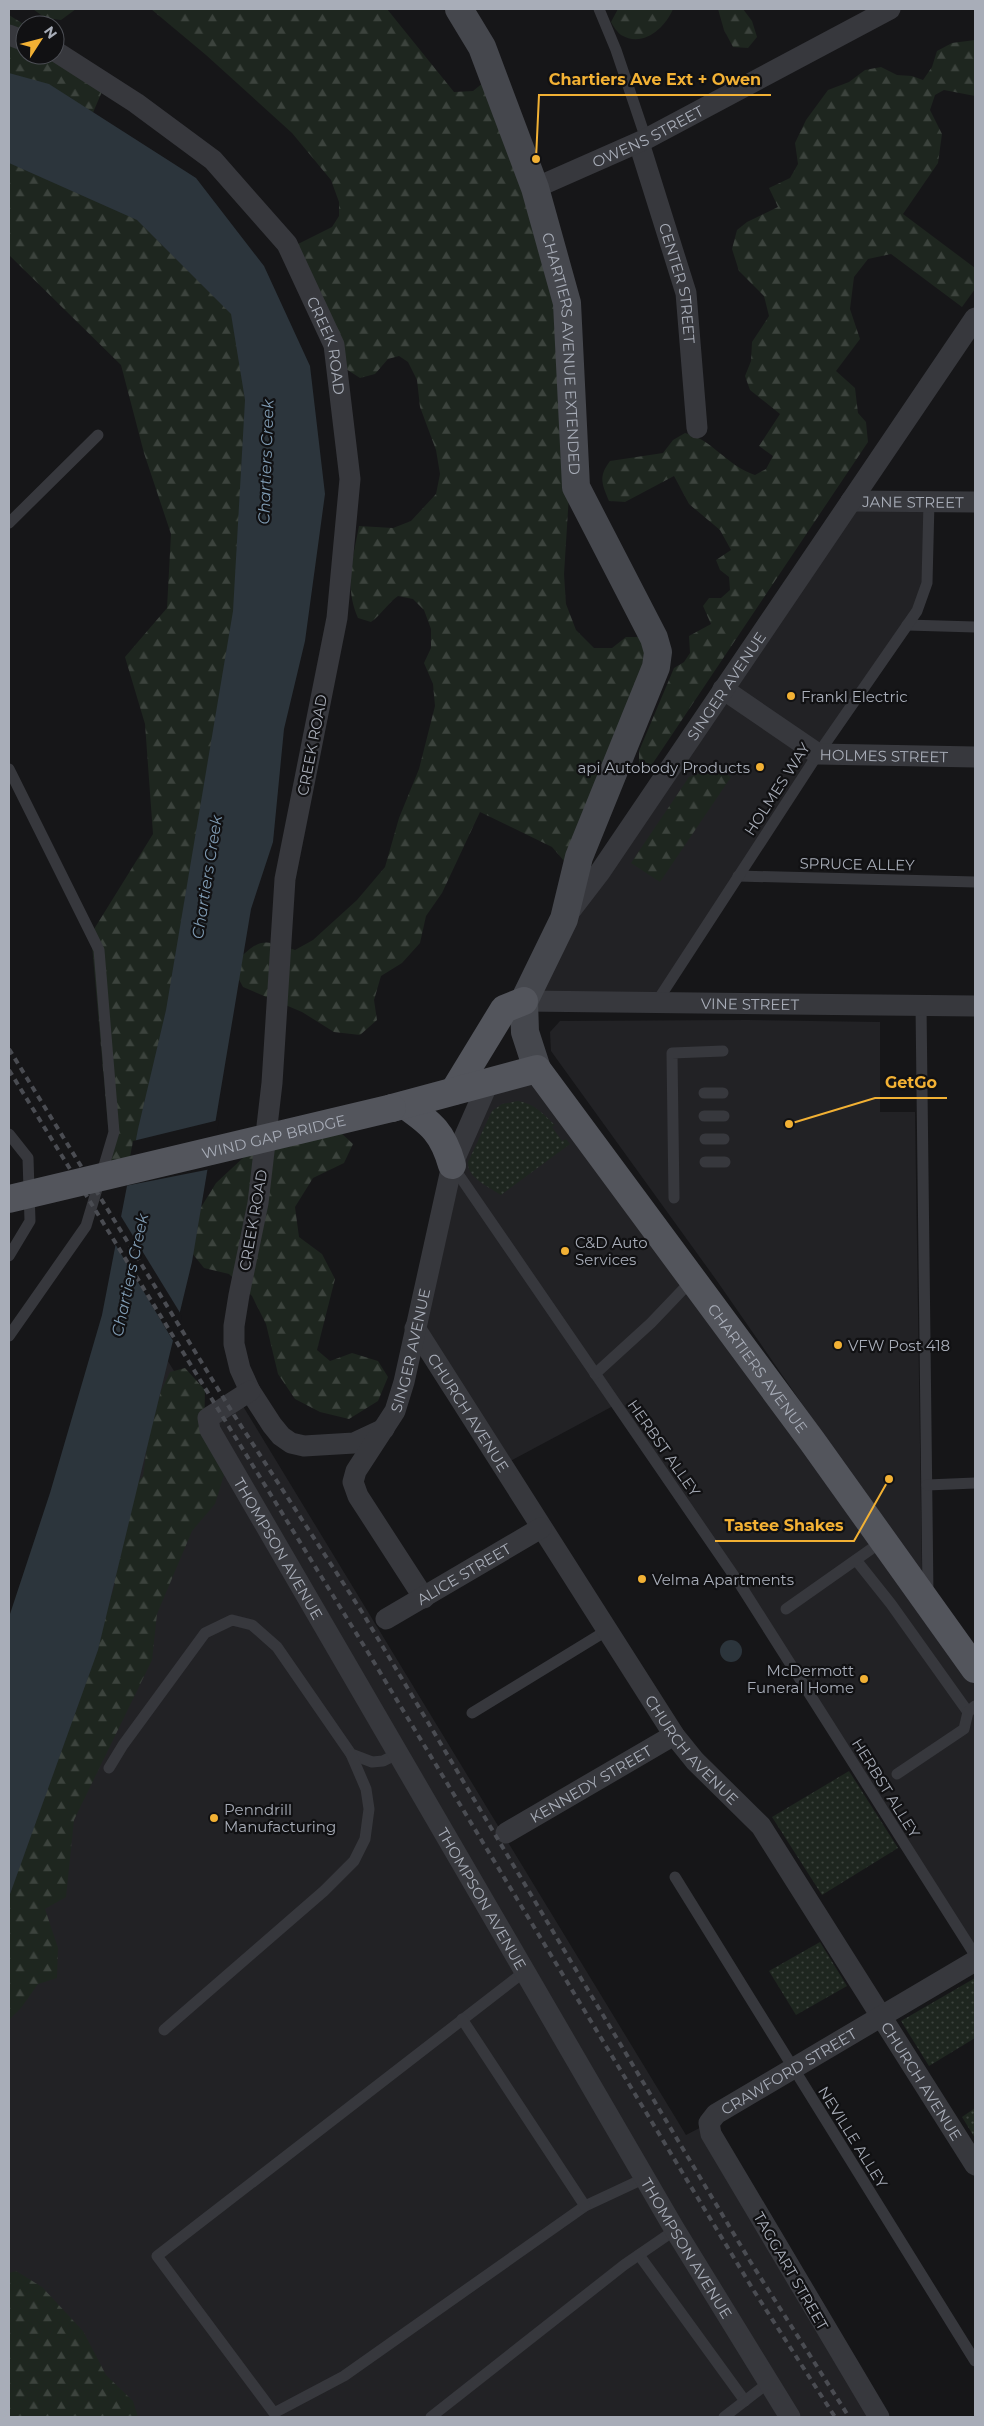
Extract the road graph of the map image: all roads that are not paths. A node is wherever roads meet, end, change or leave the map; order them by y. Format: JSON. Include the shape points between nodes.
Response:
{"nodes":[{"id":1,"x":459,"y":9,"type":"edge"},
{"id":2,"x":599,"y":9,"type":"edge"},
{"id":3,"x":890,"y":9,"type":"edge"},
{"id":4,"x":65,"y":57,"type":"edge"},
{"id":5,"x":643,"y":141,"type":"junction"},
{"id":6,"x":535,"y":188,"type":"junction"},
{"id":7,"x":975,"y":318,"type":"edge"},
{"id":8,"x":696,"y":428,"type":"dead end"},
{"id":9,"x":98,"y":435,"type":"dead end"},
{"id":10,"x":851,"y":501,"type":"junction"},
{"id":11,"x":929,"y":502,"type":"junction"},
{"id":12,"x":975,"y":502,"type":"edge"},
{"id":13,"x":9,"y":523,"type":"edge"},
{"id":14,"x":907,"y":626,"type":"junction"},
{"id":15,"x":975,"y":627,"type":"edge"},
{"id":16,"x":723,"y":689,"type":"junction"},
{"id":17,"x":818,"y":754,"type":"junction"},
{"id":18,"x":975,"y":757,"type":"edge"},
{"id":19,"x":9,"y":769,"type":"edge"},
{"id":20,"x":738,"y":876,"type":"junction"},
{"id":21,"x":975,"y":882,"type":"edge"},
{"id":22,"x":564,"y":919,"type":"junction"},
{"id":23,"x":524,"y":1000,"type":"junction"},
{"id":24,"x":656,"y":1004,"type":"junction"},
{"id":25,"x":921,"y":1005,"type":"junction"},
{"id":26,"x":975,"y":1006,"type":"edge"},
{"id":27,"x":723,"y":1051,"type":"dead end"},
{"id":28,"x":537,"y":1069,"type":"junction"},
{"id":29,"x":489,"y":1081,"type":"junction"},
{"id":30,"x":454,"y":1091,"type":"junction"},
{"id":31,"x":704,"y":1093,"type":"dead end"},
{"id":32,"x":723,"y":1093,"type":"dead end"},
{"id":33,"x":399,"y":1106,"type":"junction"},
{"id":34,"x":704,"y":1116,"type":"dead end"},
{"id":35,"x":724,"y":1116,"type":"dead end"},
{"id":36,"x":9,"y":1134,"type":"edge"},
{"id":37,"x":705,"y":1139,"type":"dead end"},
{"id":38,"x":724,"y":1139,"type":"dead end"},
{"id":39,"x":705,"y":1162,"type":"dead end"},
{"id":40,"x":724,"y":1162,"type":"dead end"},
{"id":41,"x":452,"y":1165,"type":"junction"},
{"id":42,"x":9,"y":1198,"type":"edge"},
{"id":43,"x":674,"y":1198,"type":"dead end"},
{"id":44,"x":9,"y":1256,"type":"edge"},
{"id":45,"x":693,"y":1279,"type":"junction"},
{"id":46,"x":415,"y":1328,"type":"junction"},
{"id":47,"x":9,"y":1336,"type":"edge"},
{"id":48,"x":595,"y":1374,"type":"junction"},
{"id":49,"x":250,"y":1391,"type":"junction"},
{"id":50,"x":384,"y":1429,"type":"junction"},
{"id":51,"x":975,"y":1483,"type":"edge"},
{"id":52,"x":927,"y":1484,"type":"junction"},
{"id":53,"x":541,"y":1528,"type":"junction"},
{"id":54,"x":884,"y":1540,"type":"junction"},
{"id":55,"x":856,"y":1560,"type":"junction"},
{"id":56,"x":424,"y":1598,"type":"junction"},
{"id":57,"x":928,"y":1602,"type":"junction"},
{"id":58,"x":786,"y":1609,"type":"dead end"},
{"id":59,"x":386,"y":1619,"type":"dead end"},
{"id":60,"x":606,"y":1631,"type":"junction"},
{"id":61,"x":975,"y":1669,"type":"edge"},
{"id":62,"x":972,"y":1709,"type":"edge"},
{"id":63,"x":472,"y":1713,"type":"dead end"},
{"id":64,"x":674,"y":1735,"type":"junction"},
{"id":65,"x":351,"y":1754,"type":"junction"},
{"id":66,"x":398,"y":1754,"type":"junction"},
{"id":67,"x":109,"y":1768,"type":"dead end"},
{"id":68,"x":897,"y":1774,"type":"dead end"},
{"id":69,"x":506,"y":1833,"type":"dead end"},
{"id":70,"x":675,"y":1877,"type":"dead end"},
{"id":71,"x":975,"y":1955,"type":"edge"},
{"id":72,"x":975,"y":1961,"type":"edge"},
{"id":73,"x":524,"y":1972,"type":"junction"},
{"id":74,"x":881,"y":2016,"type":"junction"},
{"id":75,"x":462,"y":2019,"type":"junction"},
{"id":76,"x":164,"y":2030,"type":"dead end"},
{"id":77,"x":793,"y":2069,"type":"junction"},
{"id":78,"x":709,"y":2123,"type":"joint"},
{"id":79,"x":975,"y":2165,"type":"edge"},
{"id":80,"x":645,"y":2178,"type":"junction"},
{"id":81,"x":584,"y":2206,"type":"junction"},
{"id":82,"x":675,"y":2230,"type":"junction"},
{"id":83,"x":639,"y":2255,"type":"junction"},
{"id":84,"x":975,"y":2361,"type":"edge"},
{"id":85,"x":768,"y":2383,"type":"junction"},
{"id":86,"x":744,"y":2401,"type":"junction"},
{"id":87,"x":431,"y":2417,"type":"edge"},
{"id":88,"x":724,"y":2417,"type":"edge"},
{"id":89,"x":790,"y":2417,"type":"edge"},
{"id":90,"x":878,"y":2417,"type":"edge"}],
"edges":[{"from":1,"to":6,"type":"street","name":"CHARTIERS AVENUE EXTENDED","via":[[482,47]]},
{"from":2,"to":5,"type":"lane","via":[[616,50]]},
{"from":3,"to":5,"type":"street","name":"OWENS STREET"},
{"from":4,"to":49,"type":"street","name":"CREEK ROAD","via":[[136,103],[213,160],[287,244],[334,344],[350,479],[337,618],[285,879],[270,1101],[258,1204],[234,1326],[240,1369]]},
{"from":5,"to":6,"type":"street","name":"OWENS STREET"},
{"from":5,"to":8,"type":"street","name":"CENTER STREET","via":[[686,293]]},
{"from":6,"to":22,"type":"street","name":"CHARTIERS AVENUE EXTENDED","via":[[567,302],[576,487],[654,638],[658,652],[656,668],[579,857]]},
{"from":7,"to":10,"type":"street","name":"SINGER AVENUE"},
{"from":9,"to":13,"type":"lane"},
{"from":10,"to":11,"type":"street","name":"JANE STREET"},
{"from":10,"to":16,"type":"street","name":"SINGER AVENUE"},
{"from":11,"to":12,"type":"street","name":"JANE STREET"},
{"from":11,"to":14,"type":"lane","name":"HOLMES WAY","via":[[927,583],[917,611]]},
{"from":14,"to":15,"type":"lane"},
{"from":14,"to":17,"type":"lane","name":"HOLMES WAY"},
{"from":16,"to":17,"type":"street","name":"HOLMES STREET"},
{"from":16,"to":22,"type":"street","name":"SINGER AVENUE","via":[[600,872]]},
{"from":17,"to":18,"type":"street","name":"HOLMES STREET"},
{"from":17,"to":20,"type":"lane","name":"HOLMES WAY"},
{"from":19,"to":47,"type":"lane","via":[[99,950],[114,1132],[86,1226]]},
{"from":20,"to":21,"type":"lane","name":"SPRUCE ALLEY"},
{"from":20,"to":24,"type":"lane","name":"HOLMES WAY"},
{"from":22,"to":23,"type":"street","name":"SINGER AVENUE"},
{"from":23,"to":24,"type":"street","name":"VINE STREET"},
{"from":23,"to":28,"type":"street","name":"SINGER AVENUE","via":[[525,1032]]},
{"from":23,"to":30,"type":"main road","via":[[504,1009]]},
{"from":24,"to":25,"type":"street","name":"VINE STREET"},
{"from":25,"to":26,"type":"street","name":"VINE STREET"},
{"from":25,"to":52,"type":"lane"},
{"from":27,"to":43,"type":"lane","via":[[672,1054],[678,1094],[680,1162]]},
{"from":28,"to":29,"type":"main road","name":"WIND GAP BRIDGE"},
{"from":28,"to":45,"type":"main road","name":"CHARTIERS AVENUE"},
{"from":29,"to":30,"type":"main road","name":"WIND GAP BRIDGE"},
{"from":29,"to":41,"type":"street","name":"SINGER AVENUE"},
{"from":30,"to":33,"type":"main road","name":"WIND GAP BRIDGE"},
{"from":31,"to":32,"type":"lane"},
{"from":33,"to":41,"type":"main road","via":[[430,1122],[441,1135]]},
{"from":33,"to":42,"type":"main road","name":"WIND GAP BRIDGE","bridge":true},
{"from":34,"to":35,"type":"lane"},
{"from":36,"to":44,"type":"lane","via":[[28,1158],[30,1221]]},
{"from":37,"to":38,"type":"lane"},
{"from":39,"to":40,"type":"lane"},
{"from":41,"to":46,"type":"street","name":"SINGER AVENUE"},
{"from":41,"to":48,"type":"lane","name":"HERBST ALLEY"},
{"from":45,"to":48,"type":"lane"},
{"from":45,"to":54,"type":"main road","name":"CHARTIERS AVENUE"},
{"from":46,"to":50,"type":"street","name":"SINGER AVENUE","via":[[404,1382],[395,1411]]},
{"from":46,"to":53,"type":"street","name":"CHURCH AVENUE"},
{"from":48,"to":71,"type":"lane","name":"HERBST ALLEY","via":[[741,1586]]},
{"from":49,"to":50,"type":"street","name":"CREEK ROAD","via":[[272,1425],[291,1443],[304,1446],[354,1443]]},
{"from":49,"to":66,"type":"street","name":"THOMPSON AVENUE","via":[[208,1418],[208,1425]]},
{"from":50,"to":56,"type":"street","name":"SINGER AVENUE","via":[[356,1471],[353,1482],[358,1496]]},
{"from":51,"to":52,"type":"lane"},
{"from":52,"to":57,"type":"lane"},
{"from":53,"to":56,"type":"street","name":"ALICE STREET"},
{"from":53,"to":60,"type":"street","name":"CHURCH AVENUE"},
{"from":54,"to":55,"type":"lane"},
{"from":54,"to":57,"type":"main road","name":"CHARTIERS AVENUE"},
{"from":55,"to":58,"type":"lane"},
{"from":55,"to":62,"type":"lane"},
{"from":56,"to":59,"type":"street","name":"ALICE STREET"},
{"from":57,"to":61,"type":"main road","name":"CHARTIERS AVENUE"},
{"from":60,"to":63,"type":"lane"},
{"from":60,"to":64,"type":"street","name":"CHURCH AVENUE"},
{"from":62,"to":68,"type":"lane","via":[[964,1729]]},
{"from":64,"to":69,"type":"street","name":"KENNEDY STREET"},
{"from":64,"to":74,"type":"street","name":"CHURCH AVENUE","via":[[695,1761],[761,1826]]},
{"from":65,"to":66,"type":"lane","via":[[372,1762]]},
{"from":65,"to":67,"type":"lane","via":[[277,1647],[252,1626],[232,1620],[205,1633]]},
{"from":65,"to":76,"type":"lane","via":[[366,1789],[369,1808],[365,1838],[354,1861]]},
{"from":66,"to":73,"type":"street","name":"THOMPSON AVENUE"},
{"from":70,"to":77,"type":"lane","name":"NEVILLE ALLEY"},
{"from":72,"to":74,"type":"street","name":"CRAWFORD STREET"},
{"from":73,"to":75,"type":"lane"},
{"from":73,"to":80,"type":"street","name":"THOMPSON AVENUE"},
{"from":74,"to":77,"type":"street","name":"CRAWFORD STREET"},
{"from":74,"to":79,"type":"street","name":"CHURCH AVENUE"},
{"from":75,"to":81,"type":"lane"},
{"from":75,"to":81,"type":"lane","via":[[157,2256],[274,2413],[344,2376]]},
{"from":77,"to":78,"type":"street","name":"CRAWFORD STREET","via":[[716,2114]]},
{"from":77,"to":84,"type":"lane","name":"NEVILLE ALLEY"},
{"from":78,"to":90,"type":"street","name":"TAGGART STREET","via":[[711,2134]]},
{"from":80,"to":81,"type":"lane"},
{"from":80,"to":82,"type":"street","name":"THOMPSON AVENUE"},
{"from":82,"to":83,"type":"lane"},
{"from":82,"to":85,"type":"street","name":"THOMPSON AVENUE"},
{"from":83,"to":86,"type":"lane"},
{"from":83,"to":87,"type":"lane"},
{"from":85,"to":86,"type":"lane"},
{"from":85,"to":89,"type":"street","name":"THOMPSON AVENUE"},
{"from":86,"to":88,"type":"lane"}]}
